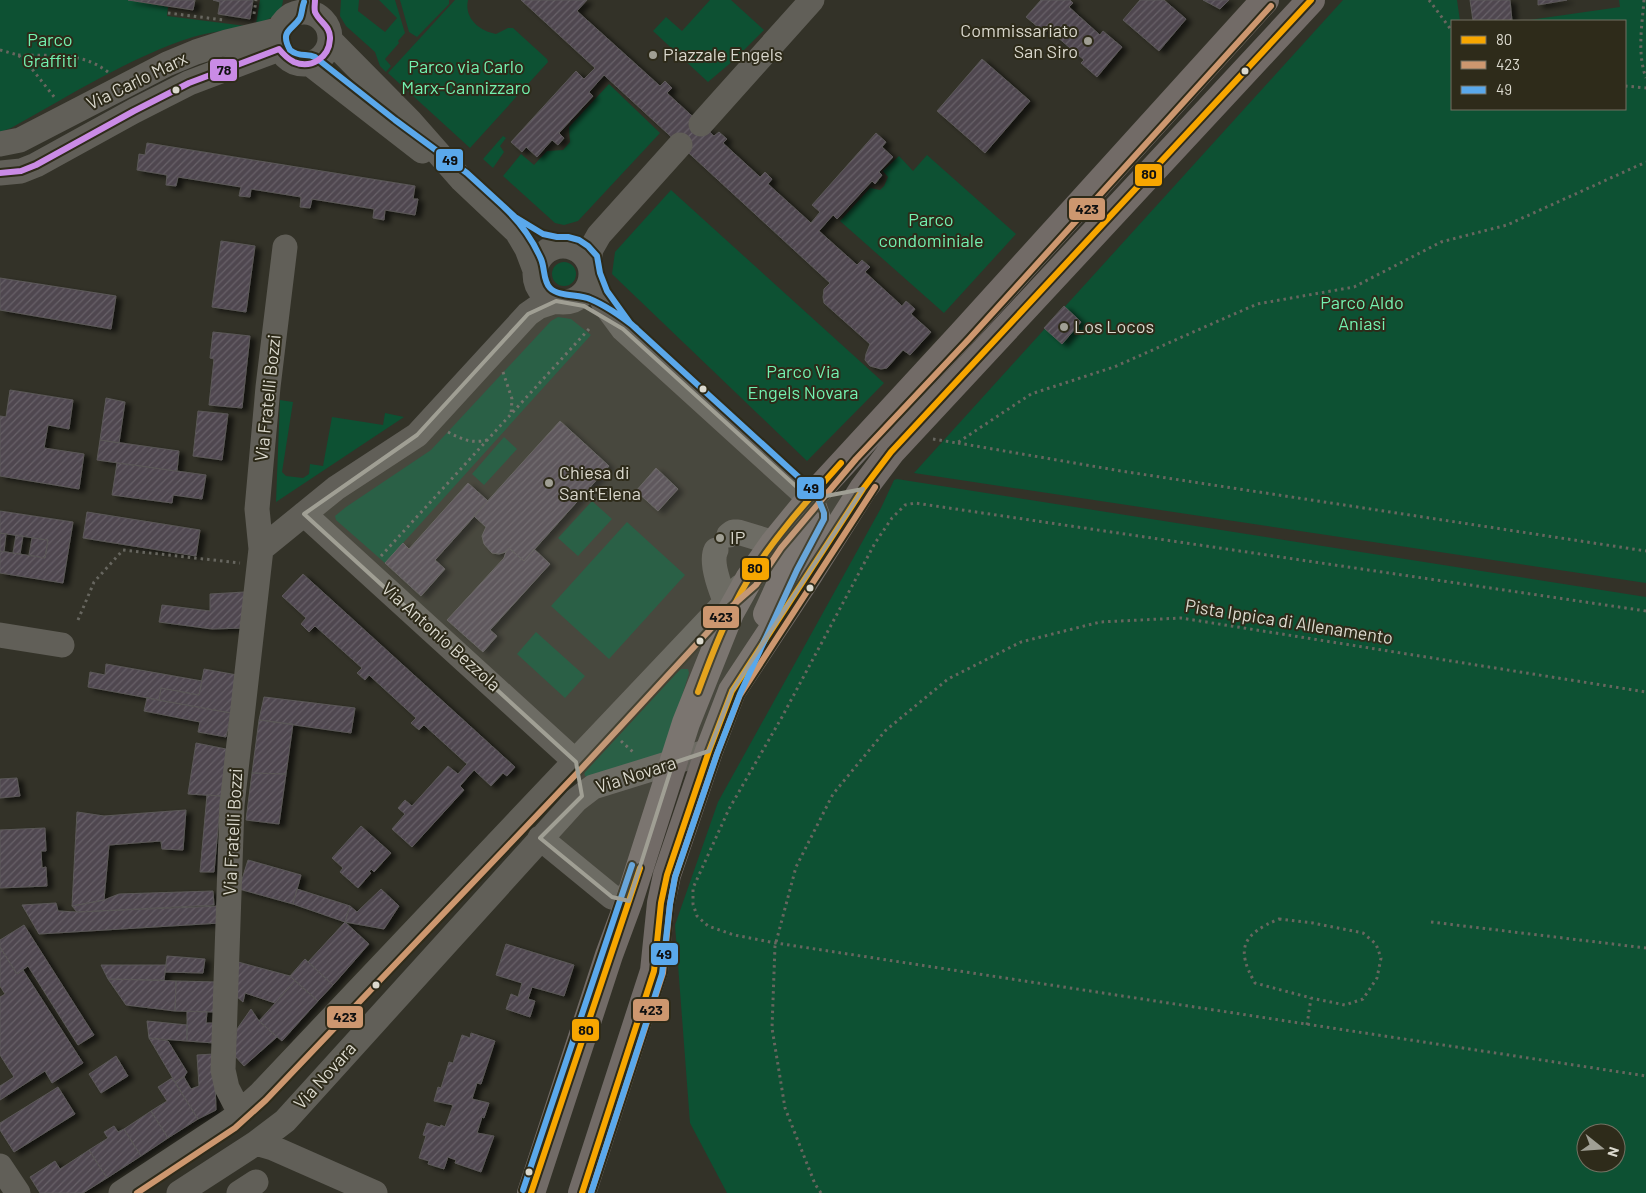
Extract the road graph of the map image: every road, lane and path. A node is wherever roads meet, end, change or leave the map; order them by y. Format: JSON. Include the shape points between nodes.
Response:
{"nodes":[{"id":1,"x":812,"y":0,"type":"edge"},
{"id":2,"x":1252,"y":0,"type":"edge"},
{"id":3,"x":1265,"y":0,"type":"edge"},
{"id":4,"x":1311,"y":0,"type":"edge"},
{"id":5,"x":1429,"y":0,"type":"edge"},
{"id":6,"x":1644,"y":0,"type":"edge"},
{"id":7,"x":168,"y":13,"type":"dead end"},
{"id":8,"x":296,"y":18,"type":"edge"},
{"id":9,"x":225,"y":20,"type":"dead end"},
{"id":10,"x":1451,"y":30,"type":"edge"},
{"id":11,"x":330,"y":40,"type":"junction"},
{"id":12,"x":0,"y":50,"type":"edge"},
{"id":13,"x":18,"y":55,"type":"junction"},
{"id":14,"x":310,"y":64,"type":"junction"},
{"id":15,"x":1646,"y":78,"type":"edge"},
{"id":16,"x":116,"y":81,"type":"junction"},
{"id":17,"x":1626,"y":86,"type":"edge"},
{"id":18,"x":1646,"y":88,"type":"edge"},
{"id":19,"x":58,"y":103,"type":"dead end"},
{"id":20,"x":1165,"y":110,"type":"junction"},
{"id":21,"x":134,"y":111,"type":"junction"},
{"id":22,"x":701,"y":124,"type":"dead end"},
{"id":23,"x":1190,"y":131,"type":"junction"},
{"id":24,"x":0,"y":144,"type":"edge"},
{"id":25,"x":680,"y":145,"type":"dead end"},
{"id":26,"x":1646,"y":162,"type":"edge"},
{"id":27,"x":0,"y":173,"type":"edge"},
{"id":28,"x":462,"y":180,"type":"junction"},
{"id":29,"x":510,"y":224,"type":"junction"},
{"id":30,"x":556,"y":246,"type":"junction"},
{"id":31,"x":285,"y":247,"type":"dead end"},
{"id":32,"x":590,"y":268,"type":"junction"},
{"id":33,"x":536,"y":276,"type":"junction"},
{"id":34,"x":561,"y":302,"type":"junction"},
{"id":35,"x":528,"y":314,"type":"junction"},
{"id":36,"x":589,"y":329,"type":"dead end"},
{"id":37,"x":623,"y":329,"type":"junction"},
{"id":38,"x":502,"y":369,"type":"dead end"},
{"id":39,"x":511,"y":414,"type":"junction"},
{"id":40,"x":445,"y":431,"type":"dead end"},
{"id":41,"x":927,"y":438,"type":"dead end"},
{"id":42,"x":487,"y":440,"type":"junction"},
{"id":43,"x":957,"y":443,"type":"junction"},
{"id":44,"x":839,"y":449,"type":"dead end"},
{"id":45,"x":863,"y":489,"type":"junction"},
{"id":46,"x":810,"y":498,"type":"junction"},
{"id":47,"x":304,"y":514,"type":"junction"},
{"id":48,"x":774,"y":543,"type":"junction"},
{"id":49,"x":1646,"y":551,"type":"edge"},
{"id":50,"x":255,"y":557,"type":"junction"},
{"id":51,"x":378,"y":560,"type":"dead end"},
{"id":52,"x":728,"y":607,"type":"junction"},
{"id":53,"x":1646,"y":612,"type":"edge"},
{"id":54,"x":78,"y":620,"type":"dead end"},
{"id":55,"x":0,"y":635,"type":"edge"},
{"id":56,"x":62,"y":645,"type":"dead end"},
{"id":57,"x":732,"y":691,"type":"junction"},
{"id":58,"x":1646,"y":692,"type":"edge"},
{"id":59,"x":709,"y":751,"type":"junction"},
{"id":60,"x":576,"y":762,"type":"junction"},
{"id":61,"x":673,"y":763,"type":"junction"},
{"id":62,"x":582,"y":796,"type":"junction"},
{"id":63,"x":540,"y":838,"type":"junction"},
{"id":64,"x":629,"y":901,"type":"junction"},
{"id":65,"x":1431,"y":922,"type":"dead end"},
{"id":66,"x":776,"y":943,"type":"junction"},
{"id":67,"x":1646,"y":948,"type":"edge"},
{"id":68,"x":1311,"y":998,"type":"junction"},
{"id":69,"x":1307,"y":1024,"type":"junction"},
{"id":70,"x":1646,"y":1076,"type":"edge"},
{"id":71,"x":240,"y":1113,"type":"junction"},
{"id":72,"x":256,"y":1143,"type":"junction"},
{"id":73,"x":0,"y":1166,"type":"edge"},
{"id":74,"x":218,"y":1167,"type":"junction"},
{"id":75,"x":18,"y":1193,"type":"edge"},
{"id":76,"x":121,"y":1193,"type":"edge"},
{"id":77,"x":179,"y":1193,"type":"edge"},
{"id":78,"x":218,"y":1193,"type":"edge"},
{"id":79,"x":375,"y":1193,"type":"edge"},
{"id":80,"x":531,"y":1193,"type":"edge"},
{"id":81,"x":582,"y":1193,"type":"edge"},
{"id":82,"x":821,"y":1193,"type":"edge"}],
"edges":[{"from":1,"to":22,"type":"street"},
{"from":2,"to":44,"type":"street"},
{"from":3,"to":20,"type":"main road"},
{"from":4,"to":23,"type":"main road"},
{"from":5,"to":10,"type":"path"},
{"from":6,"to":15,"type":"path","via":[[1641,44],[1642,68]]},
{"from":7,"to":9,"type":"path"},
{"from":8,"to":11,"type":"street","via":[[327,26]]},
{"from":8,"to":14,"type":"street","via":[[286,58],[291,62]]},
{"from":8,"to":16,"type":"street","name":"Via Carlo Marx"},
{"from":8,"to":21,"type":"street","name":"Via Carlo Marx","via":[[189,83]]},
{"from":11,"to":14,"type":"street","via":[[323,56]]},
{"from":11,"to":28,"type":"street","via":[[410,121]]},
{"from":12,"to":13,"type":"path"},
{"from":13,"to":16,"type":"path","via":[[85,59],[100,66]]},
{"from":13,"to":19,"type":"path","via":[[38,75]]},
{"from":14,"to":28,"type":"street"},
{"from":16,"to":21,"type":"street"},
{"from":16,"to":24,"type":"street","name":"Via Carlo Marx","via":[[20,140]]},
{"from":17,"to":18,"type":"path"},
{"from":20,"to":23,"type":"street"},
{"from":20,"to":46,"type":"main road"},
{"from":21,"to":27,"type":"street","name":"Via Carlo Marx","via":[[36,166]]},
{"from":23,"to":45,"type":"main road","via":[[906,434]]},
{"from":25,"to":32,"type":"street","via":[[599,235],[591,249]]},
{"from":26,"to":43,"type":"path","via":[[1508,225],[1441,242],[1354,287],[1257,304],[1114,367],[1031,394]]},
{"from":28,"to":29,"type":"street"},
{"from":29,"to":30,"type":"street","via":[[530,237]]},
{"from":29,"to":33,"type":"street","via":[[527,249]]},
{"from":30,"to":32,"type":"street","via":[[566,245],[583,253]]},
{"from":30,"to":33,"type":"street","via":[[540,256]]},
{"from":31,"to":50,"type":"street","name":"Via Fratelli Bozzi","via":[[268,387]]},
{"from":32,"to":34,"type":"street","via":[[588,288],[574,300]]},
{"from":32,"to":37,"type":"street","via":[[603,302]]},
{"from":33,"to":34,"type":"street","via":[[541,291],[548,298]]},
{"from":33,"to":35,"type":"street","via":[[535,297]]},
{"from":34,"to":35,"type":"street","via":[[538,306]]},
{"from":34,"to":37,"type":"street","via":[[592,309]]},
{"from":35,"to":47,"type":"street","via":[[416,434],[336,488]]},
{"from":36,"to":39,"type":"path"},
{"from":37,"to":46,"type":"street"},
{"from":38,"to":39,"type":"path","via":[[510,389]]},
{"from":39,"to":42,"type":"path"},
{"from":40,"to":42,"type":"path","via":[[467,441]]},
{"from":41,"to":43,"type":"path"},
{"from":42,"to":51,"type":"path"},
{"from":43,"to":49,"type":"path"},
{"from":45,"to":46,"type":"main road","via":[[835,497]]},
{"from":45,"to":57,"type":"main road"},
{"from":46,"to":48,"type":"main road"},
{"from":46,"to":57,"type":"main road","via":[[816,516],[789,566]]},
{"from":47,"to":50,"type":"street"},
{"from":47,"to":60,"type":"street","name":"Via Antonio Bezzola"},
{"from":48,"to":52,"type":"main road"},
{"from":48,"to":52,"type":"street","via":[[738,532],[733,532],[723,542],[714,555],[714,564]]},
{"from":50,"to":54,"type":"path","via":[[123,550],[94,582]]},
{"from":50,"to":71,"type":"street","name":"Via Fratelli Bozzi","via":[[232,815],[224,1070],[227,1088]]},
{"from":52,"to":60,"type":"street","name":"Via Novara"},
{"from":52,"to":61,"type":"main road"},
{"from":53,"to":66,"type":"path","via":[[916,503],[905,504],[875,543],[729,809],[693,888],[697,916],[708,926]]},
{"from":55,"to":56,"type":"street"},
{"from":57,"to":59,"type":"main road"},
{"from":58,"to":66,"type":"path","name":"Pista Ippica di Allenamento","via":[[1181,618],[1100,622],[1021,642],[948,679],[885,730],[829,802],[796,867]]},
{"from":59,"to":61,"type":"street","name":"Via Novara"},
{"from":59,"to":81,"type":"main road","via":[[667,875],[654,971]]},
{"from":60,"to":62,"type":"street"},
{"from":60,"to":71,"type":"street","name":"Via Novara"},
{"from":61,"to":62,"type":"street","name":"Via Novara","via":[[593,787]]},
{"from":61,"to":64,"type":"main road"},
{"from":62,"to":63,"type":"street","name":"Via Novara"},
{"from":63,"to":64,"type":"street","via":[[612,897]]},
{"from":63,"to":72,"type":"street","name":"Via Novara","via":[[285,1121]]},
{"from":64,"to":80,"type":"main road"},
{"from":65,"to":67,"type":"path"},
{"from":66,"to":69,"type":"path"},
{"from":66,"to":82,"type":"path","name":"Pista Ippica di Allenamento","via":[[772,1028],[785,1108]]},
{"from":68,"to":68,"type":"path","via":[[1255,983],[1246,968],[1244,950],[1249,937],[1260,927],[1279,919],[1314,923],[1363,934],[1376,944],[1381,958],[1377,978],[1363,999],[1345,1005]]},
{"from":68,"to":69,"type":"path"},
{"from":69,"to":70,"type":"path"},
{"from":71,"to":76,"type":"street","name":"Via Novara"},
{"from":72,"to":74,"type":"street","name":"Via Novara"},
{"from":72,"to":79,"type":"street"},
{"from":73,"to":75,"type":"street"},
{"from":74,"to":77,"type":"street","name":"Via Novara"},
{"from":74,"to":78,"type":"street"}]}
